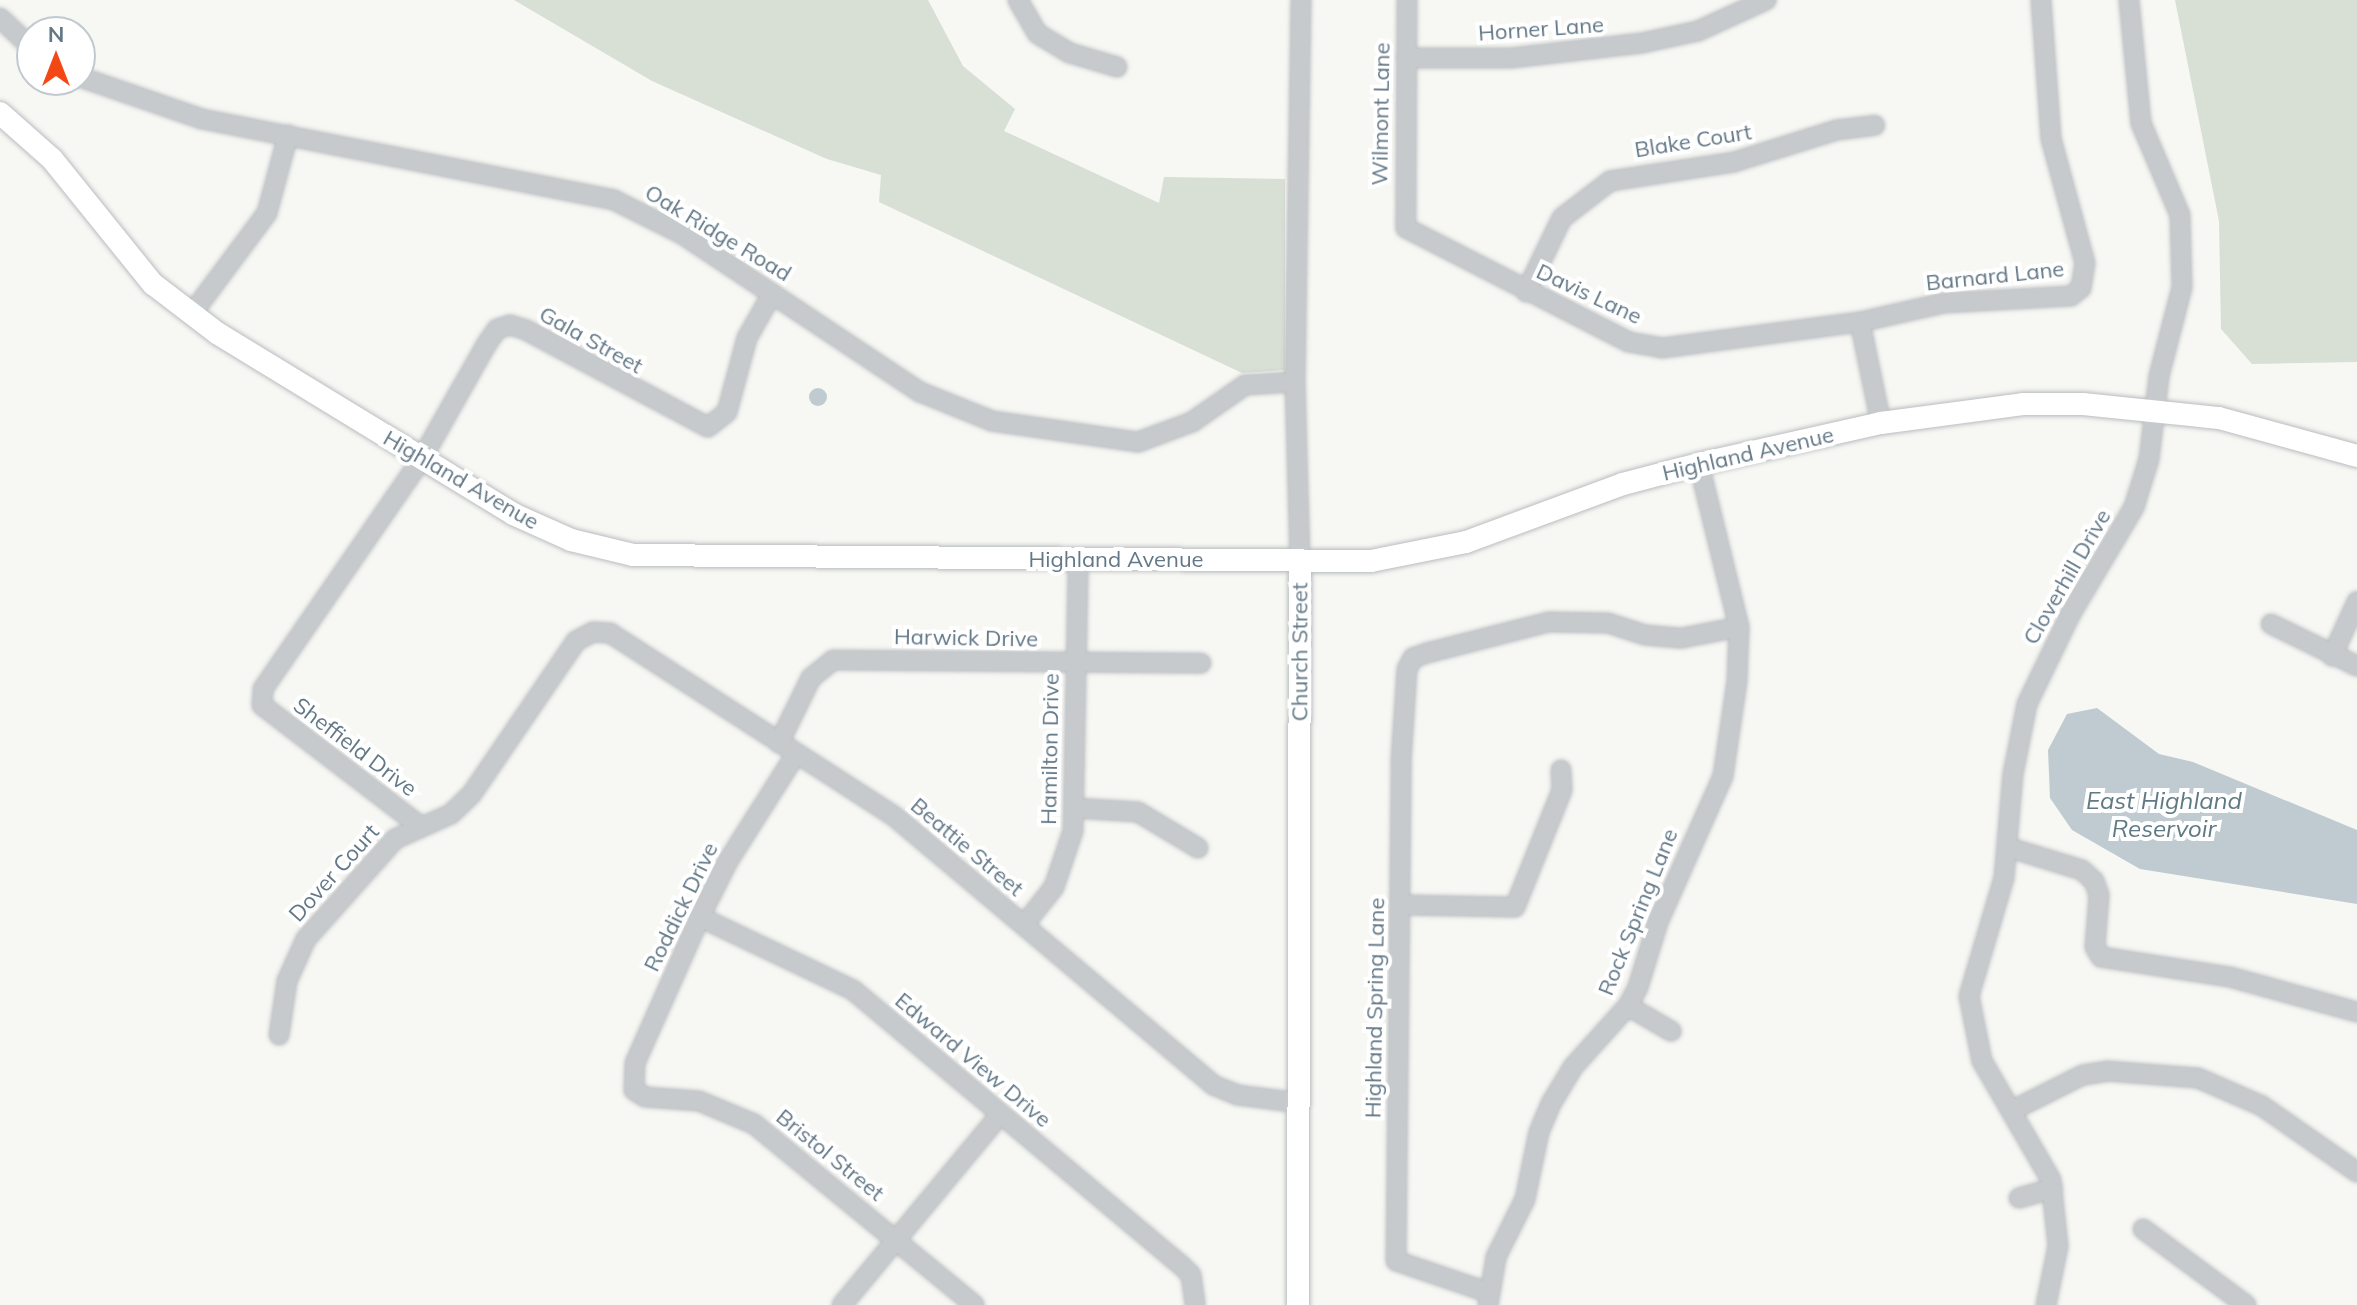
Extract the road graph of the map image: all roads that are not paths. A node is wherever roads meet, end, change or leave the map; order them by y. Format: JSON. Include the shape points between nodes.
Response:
{"nodes":[{"id":1,"x":1018,"y":0,"type":"edge"},
{"id":2,"x":1301,"y":0,"type":"edge"},
{"id":3,"x":1407,"y":0,"type":"edge"},
{"id":4,"x":1766,"y":0,"type":"edge"},
{"id":5,"x":2041,"y":0,"type":"edge"},
{"id":6,"x":2129,"y":0,"type":"edge"},
{"id":7,"x":0,"y":18,"type":"edge"},
{"id":8,"x":16,"y":33,"type":"edge"},
{"id":9,"x":1406,"y":58,"type":"junction"},
{"id":10,"x":1117,"y":67,"type":"dead end"},
{"id":11,"x":96,"y":83,"type":"edge"},
{"id":12,"x":0,"y":113,"type":"edge"},
{"id":13,"x":1875,"y":125,"type":"dead end"},
{"id":14,"x":288,"y":135,"type":"junction"},
{"id":15,"x":1406,"y":228,"type":"joint"},
{"id":16,"x":1526,"y":292,"type":"junction"},
{"id":17,"x":772,"y":294,"type":"junction"},
{"id":18,"x":191,"y":315,"type":"junction"},
{"id":19,"x":1860,"y":322,"type":"junction"},
{"id":20,"x":1295,"y":382,"type":"junction"},
{"id":21,"x":2154,"y":410,"type":"junction"},
{"id":22,"x":1881,"y":423,"type":"junction"},
{"id":23,"x":2357,"y":456,"type":"edge"},
{"id":24,"x":421,"y":460,"type":"junction"},
{"id":25,"x":1699,"y":464,"type":"junction"},
{"id":26,"x":1078,"y":559,"type":"junction"},
{"id":27,"x":1300,"y":561,"type":"junction"},
{"id":28,"x":2357,"y":602,"type":"edge"},
{"id":29,"x":2271,"y":624,"type":"dead end"},
{"id":30,"x":1739,"y":627,"type":"junction"},
{"id":31,"x":593,"y":632,"type":"joint"},
{"id":32,"x":2332,"y":656,"type":"junction"},
{"id":33,"x":1076,"y":663,"type":"junction"},
{"id":34,"x":1201,"y":663,"type":"dead end"},
{"id":35,"x":2357,"y":666,"type":"edge"},
{"id":36,"x":262,"y":705,"type":"joint"},
{"id":37,"x":779,"y":743,"type":"junction"},
{"id":38,"x":796,"y":754,"type":"junction"},
{"id":39,"x":1561,"y":770,"type":"dead end"},
{"id":40,"x":1074,"y":808,"type":"junction"},
{"id":41,"x":420,"y":826,"type":"junction"},
{"id":42,"x":2007,"y":847,"type":"junction"},
{"id":43,"x":1198,"y":848,"type":"dead end"},
{"id":44,"x":1400,"y":905,"type":"junction"},
{"id":45,"x":700,"y":917,"type":"junction"},
{"id":46,"x":1024,"y":925,"type":"junction"},
{"id":47,"x":1628,"y":1006,"type":"junction"},
{"id":48,"x":2357,"y":1012,"type":"edge"},
{"id":49,"x":1671,"y":1031,"type":"dead end"},
{"id":50,"x":279,"y":1035,"type":"dead end"},
{"id":51,"x":634,"y":1090,"type":"joint"},
{"id":52,"x":1300,"y":1103,"type":"junction"},
{"id":53,"x":2013,"y":1110,"type":"junction"},
{"id":54,"x":1000,"y":1115,"type":"junction"},
{"id":55,"x":2357,"y":1172,"type":"edge"},
{"id":56,"x":2053,"y":1188,"type":"junction"},
{"id":57,"x":2019,"y":1198,"type":"dead end"},
{"id":58,"x":2143,"y":1229,"type":"dead end"},
{"id":59,"x":896,"y":1240,"type":"junction"},
{"id":60,"x":1489,"y":1299,"type":"edge"},
{"id":61,"x":842,"y":1305,"type":"edge"},
{"id":62,"x":974,"y":1305,"type":"edge"},
{"id":63,"x":1195,"y":1305,"type":"edge"},
{"id":64,"x":1298,"y":1305,"type":"edge"},
{"id":65,"x":2046,"y":1305,"type":"edge"},
{"id":66,"x":2246,"y":1305,"type":"edge"}],
"edges":[{"from":1,"to":10,"type":"street","via":[[1038,34],[1070,53]]},
{"from":2,"to":20,"type":"street","name":"Church Street"},
{"from":3,"to":9,"type":"street","name":"Wilmont Lane"},
{"from":4,"to":9,"type":"street","name":"Horner Lane","via":[[1698,31],[1642,43],[1511,58]]},
{"from":5,"to":19,"type":"street","name":"Barnard Lane","via":[[2055,168],[2085,263],[2081,288],[2071,296],[1989,297]]},
{"from":6,"to":21,"type":"street","name":"Cloverhill Drive","via":[[2141,123],[2180,215],[2185,247],[2182,287]]},
{"from":7,"to":8,"type":"street"},
{"from":9,"to":15,"type":"street","name":"Wilmont Lane"},
{"from":11,"to":14,"type":"street","name":"Oak Ridge Road","via":[[202,119]]},
{"from":12,"to":18,"type":"main road","name":"Highland Avenue","via":[[52,159],[153,284]]},
{"from":13,"to":16,"type":"street","name":"Blake Court","via":[[1837,130],[1734,162],[1610,181],[1562,218]]},
{"from":14,"to":17,"type":"street","name":"Oak Ridge Road","via":[[614,200],[682,234]]},
{"from":14,"to":18,"type":"street","via":[[267,213]]},
{"from":15,"to":16,"type":"street","name":"Davis Lane"},
{"from":16,"to":19,"type":"street","name":"Davis Lane","via":[[1629,342],[1662,348]]},
{"from":17,"to":20,"type":"street","name":"Oak Ridge Road","via":[[920,392],[958,411],[1036,430],[1138,442],[1192,422],[1245,385]]},
{"from":17,"to":24,"type":"street","name":"Gala Street","via":[[747,338],[727,412],[718,424],[697,425],[510,325],[497,329],[486,345]]},
{"from":18,"to":24,"type":"main road","name":"Highland Avenue"},
{"from":19,"to":22,"type":"street"},
{"from":20,"to":27,"type":"street","name":"Church Street"},
{"from":21,"to":22,"type":"main road","name":"Highland Avenue","via":[[2023,404]]},
{"from":21,"to":23,"type":"main road","name":"Highland Avenue","via":[[2275,430]]},
{"from":21,"to":42,"type":"street","name":"Cloverhill Drive","via":[[2149,459],[2134,507],[2070,615],[2027,704]]},
{"from":22,"to":25,"type":"main road","name":"Highland Avenue"},
{"from":24,"to":26,"type":"main road","name":"Highland Avenue","via":[[540,528],[633,555]]},
{"from":24,"to":36,"type":"street","name":"Gala Street","via":[[263,689]]},
{"from":25,"to":27,"type":"main road","name":"Highland Avenue","via":[[1623,484],[1425,553]]},
{"from":25,"to":30,"type":"street","name":"Rock Spring Lane"},
{"from":26,"to":27,"type":"main road","name":"Highland Avenue"},
{"from":26,"to":33,"type":"street","name":"Hamilton Drive"},
{"from":27,"to":52,"type":"main road","name":"Church Street"},
{"from":28,"to":32,"type":"street"},
{"from":29,"to":32,"type":"street"},
{"from":30,"to":44,"type":"street","name":"Highland Spring Lane","via":[[1682,638],[1645,635],[1608,623],[1549,622],[1413,658],[1407,669],[1401,762]]},
{"from":30,"to":47,"type":"street","name":"Rock Spring Lane","via":[[1723,776],[1658,922]]},
{"from":31,"to":37,"type":"street","name":"Beattie Street","via":[[610,633]]},
{"from":31,"to":41,"type":"street","name":"Dover Court","via":[[576,641],[471,795],[451,814]]},
{"from":32,"to":35,"type":"street"},
{"from":33,"to":34,"type":"street","name":"Harwick Drive"},
{"from":33,"to":37,"type":"street","name":"Harwick Drive","via":[[833,660],[811,678]]},
{"from":33,"to":40,"type":"street","name":"Hamilton Drive"},
{"from":36,"to":41,"type":"street","name":"Sheffield Drive"},
{"from":37,"to":38,"type":"street","name":"Beattie Street"},
{"from":38,"to":45,"type":"street","name":"Roddick Drive","via":[[728,861]]},
{"from":38,"to":46,"type":"street","name":"Beattie Street","via":[[894,816]]},
{"from":39,"to":44,"type":"street","via":[[1562,790],[1515,907]]},
{"from":40,"to":43,"type":"street","via":[[1138,812]]},
{"from":40,"to":46,"type":"street","name":"Hamilton Drive","via":[[1060,873]]},
{"from":41,"to":50,"type":"street","name":"Dover Court","via":[[395,839],[306,939],[287,981]]},
{"from":42,"to":48,"type":"street","via":[[2082,870],[2094,881],[2099,895],[2095,947],[2101,957],[2230,977]]},
{"from":42,"to":53,"type":"street","name":"Cloverhill Drive","via":[[1998,905],[1972,971],[1969,996],[1982,1061]]},
{"from":44,"to":60,"type":"street","name":"Highland Spring Lane","via":[[1396,1261]]},
{"from":45,"to":51,"type":"street","name":"Roddick Drive","via":[[635,1063]]},
{"from":45,"to":54,"type":"street","name":"Edward View Drive","via":[[853,990]]},
{"from":46,"to":52,"type":"street","name":"Beattie Street","via":[[1213,1085],[1252,1098]]},
{"from":47,"to":49,"type":"street"},
{"from":47,"to":60,"type":"street","name":"Rock Spring Lane","via":[[1573,1067],[1552,1102],[1539,1132],[1525,1199],[1496,1257]]},
{"from":51,"to":59,"type":"street","name":"Bristol Street","via":[[645,1097],[699,1101],[754,1124]]},
{"from":52,"to":64,"type":"main road","name":"Church Street"},
{"from":53,"to":55,"type":"street","via":[[2083,1075],[2107,1071],[2198,1078],[2262,1106]]},
{"from":53,"to":56,"type":"street","name":"Cloverhill Drive"},
{"from":54,"to":59,"type":"street"},
{"from":54,"to":63,"type":"street","name":"Edward View Drive","via":[[1191,1275]]},
{"from":56,"to":57,"type":"street"},
{"from":56,"to":65,"type":"street","name":"Cloverhill Drive","via":[[2058,1246]]},
{"from":58,"to":66,"type":"street"},
{"from":59,"to":61,"type":"street"},
{"from":59,"to":62,"type":"street","name":"Bristol Street"}]}
